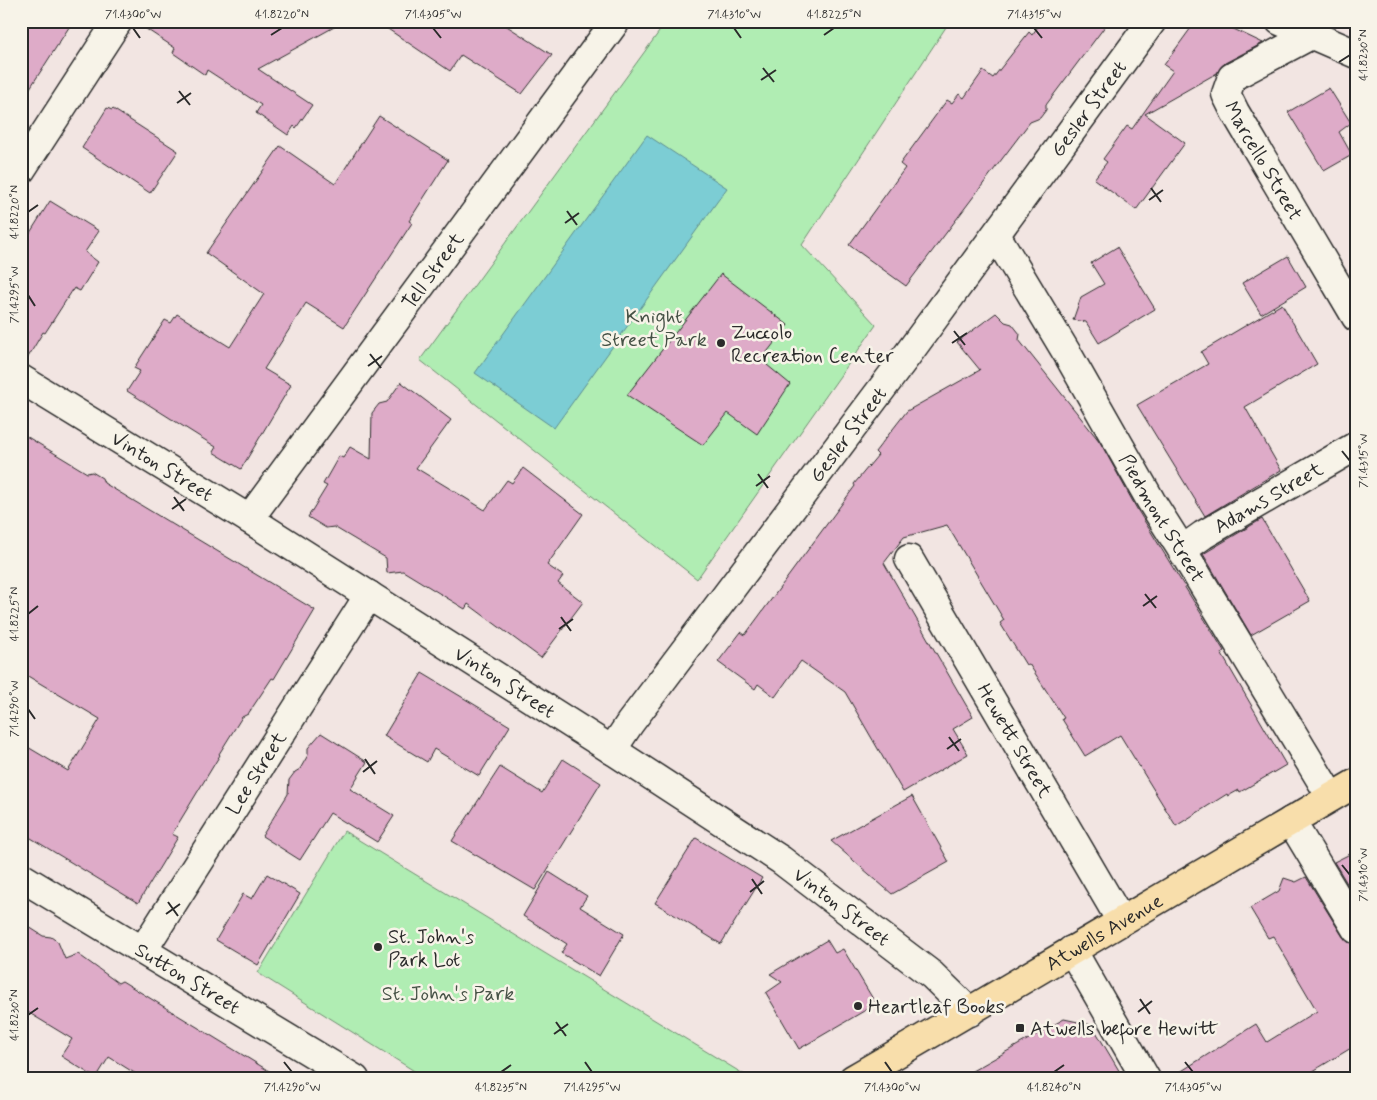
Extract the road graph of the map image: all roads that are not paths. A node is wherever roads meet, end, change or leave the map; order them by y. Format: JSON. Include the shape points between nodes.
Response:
{"nodes":[{"id":1,"x":118,"y":21,"type":"edge"},
{"id":2,"x":616,"y":21,"type":"edge"},
{"id":3,"x":1152,"y":21,"type":"edge"},
{"id":4,"x":1280,"y":21,"type":"edge"},
{"id":5,"x":1311,"y":35,"type":"junction"},
{"id":6,"x":1356,"y":54,"type":"edge"},
{"id":7,"x":21,"y":170,"type":"edge"},
{"id":8,"x":996,"y":235,"type":"junction"},
{"id":9,"x":1356,"y":318,"type":"edge"},
{"id":10,"x":21,"y":379,"type":"edge"},
{"id":11,"x":1356,"y":446,"type":"edge"},
{"id":12,"x":249,"y":519,"type":"junction"},
{"id":13,"x":1182,"y":550,"type":"junction"},
{"id":14,"x":909,"y":560,"type":"dead end"},
{"id":15,"x":369,"y":595,"type":"junction"},
{"id":16,"x":612,"y":750,"type":"junction"},
{"id":17,"x":1356,"y":783,"type":"edge"},
{"id":18,"x":1331,"y":797,"type":"junction"},
{"id":19,"x":1291,"y":821,"type":"junction"},
{"id":20,"x":21,"y":877,"type":"edge"},
{"id":21,"x":1121,"y":921,"type":"junction"},
{"id":22,"x":1356,"y":929,"type":"edge"},
{"id":23,"x":143,"y":950,"type":"junction"},
{"id":24,"x":1072,"y":950,"type":"junction"},
{"id":25,"x":970,"y":1012,"type":"junction"},
{"id":26,"x":355,"y":1079,"type":"edge"},
{"id":27,"x":853,"y":1079,"type":"edge"},
{"id":28,"x":1146,"y":1079,"type":"edge"}],
"edges":[{"from":1,"to":7,"type":"street"},
{"from":2,"to":12,"type":"street","name":"Tell Street"},
{"from":3,"to":8,"type":"street","name":"Gesler Street"},
{"from":4,"to":5,"type":"street"},
{"from":5,"to":6,"type":"street"},
{"from":5,"to":9,"type":"street","name":"Marcello Street","via":[[1232,77],[1226,94]]},
{"from":8,"to":13,"type":"street","name":"Piedmont Street"},
{"from":8,"to":16,"type":"street","name":"Gesler Street"},
{"from":10,"to":12,"type":"street","name":"Vinton Street"},
{"from":11,"to":13,"type":"street","name":"Adams Street"},
{"from":12,"to":15,"type":"street","name":"Vinton Street"},
{"from":13,"to":18,"type":"street","name":"Piedmont Street"},
{"from":14,"to":21,"type":"street","name":"Hewett Street"},
{"from":15,"to":16,"type":"street","name":"Vinton Street"},
{"from":15,"to":23,"type":"street","name":"Lee Street"},
{"from":16,"to":25,"type":"street","name":"Vinton Street","via":[[781,860],[932,975]]},
{"from":17,"to":18,"type":"main road","name":"Atwells Avenue"},
{"from":18,"to":19,"type":"main road","name":"Atwells Avenue"},
{"from":19,"to":21,"type":"main road","name":"Atwells Avenue"},
{"from":19,"to":22,"type":"street"},
{"from":20,"to":23,"type":"street","name":"Sutton Street"},
{"from":21,"to":24,"type":"main road","name":"Atwells Avenue"},
{"from":23,"to":26,"type":"street","name":"Sutton Street"},
{"from":24,"to":25,"type":"main road","name":"Atwells Avenue"},
{"from":24,"to":28,"type":"street"},
{"from":25,"to":27,"type":"main road","name":"Atwells Avenue"}]}
